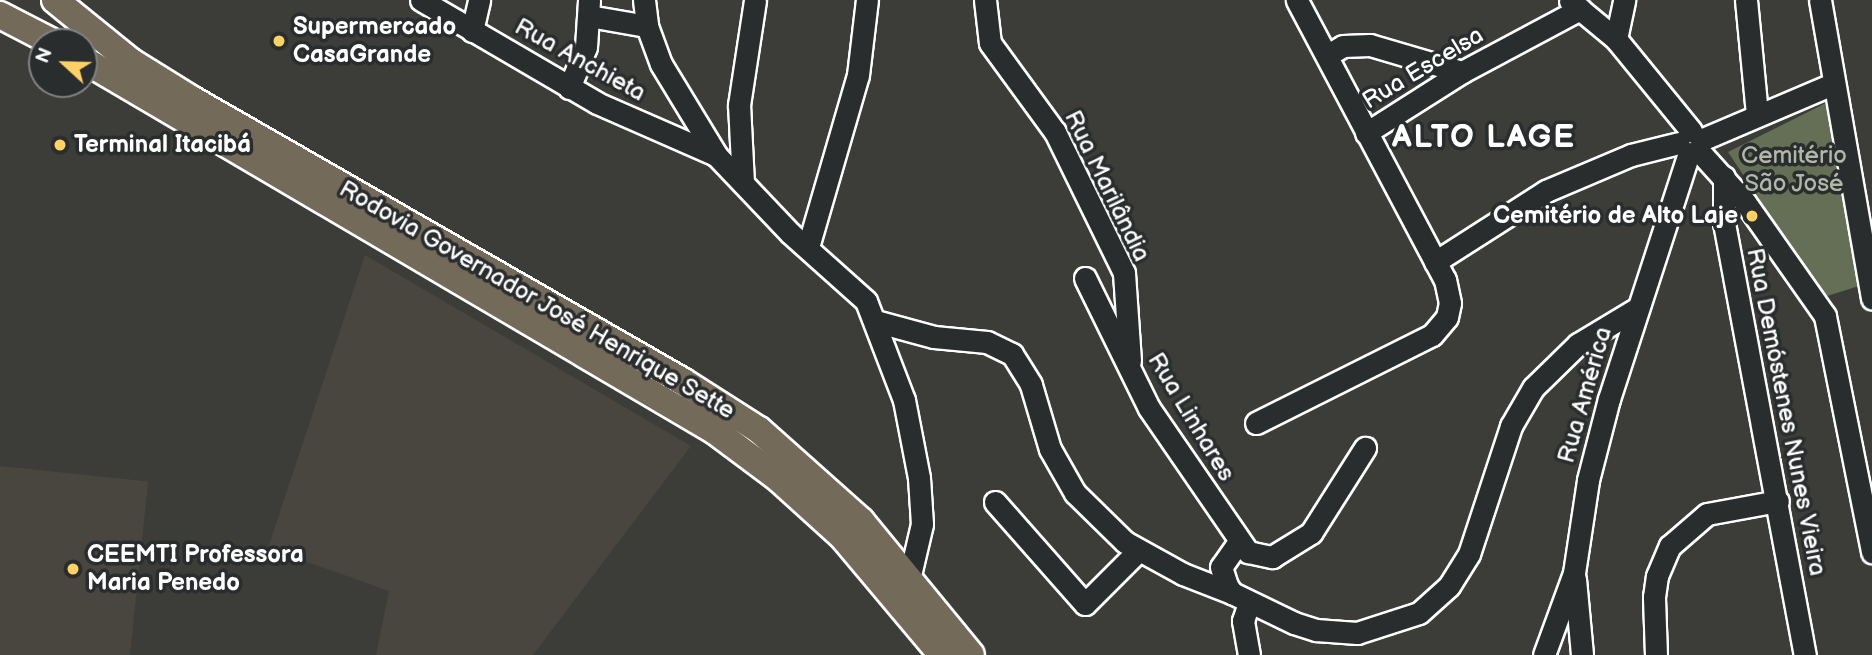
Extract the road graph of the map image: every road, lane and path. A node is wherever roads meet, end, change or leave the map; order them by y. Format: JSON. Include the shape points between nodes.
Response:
{"nodes":[{"id":1,"x":55,"y":0,"type":"edge"},
{"id":2,"x":421,"y":0,"type":"edge"},
{"id":3,"x":479,"y":0,"type":"edge"},
{"id":4,"x":644,"y":0,"type":"edge"},
{"id":5,"x":755,"y":0,"type":"edge"},
{"id":6,"x":867,"y":0,"type":"edge"},
{"id":7,"x":985,"y":0,"type":"edge"},
{"id":8,"x":1297,"y":0,"type":"edge"},
{"id":9,"x":1624,"y":0,"type":"edge"},
{"id":10,"x":1746,"y":0,"type":"edge"},
{"id":11,"x":1820,"y":0,"type":"edge"},
{"id":12,"x":1574,"y":5,"type":"edge"},
{"id":13,"x":589,"y":8,"type":"edge"},
{"id":14,"x":0,"y":15,"type":"edge"},
{"id":15,"x":647,"y":26,"type":"junction"},
{"id":16,"x":28,"y":30,"type":"edge"},
{"id":17,"x":472,"y":31,"type":"junction"},
{"id":18,"x":1616,"y":39,"type":"junction"},
{"id":19,"x":1328,"y":55,"type":"junction"},
{"id":20,"x":98,"y":68,"type":"edge"},
{"id":21,"x":1462,"y":72,"type":"junction"},
{"id":22,"x":1832,"y":84,"type":"junction"},
{"id":23,"x":569,"y":88,"type":"junction"},
{"id":24,"x":1757,"y":114,"type":"junction"},
{"id":25,"x":1366,"y":132,"type":"junction"},
{"id":26,"x":1690,"y":142,"type":"junction"},
{"id":27,"x":718,"y":156,"type":"junction"},
{"id":28,"x":1724,"y":177,"type":"junction"},
{"id":29,"x":743,"y":183,"type":"junction"},
{"id":30,"x":808,"y":247,"type":"junction"},
{"id":31,"x":1435,"y":262,"type":"junction"},
{"id":32,"x":1085,"y":278,"type":"dead end"},
{"id":33,"x":1872,"y":299,"type":"edge"},
{"id":34,"x":1638,"y":308,"type":"junction"},
{"id":35,"x":875,"y":321,"type":"junction"},
{"id":36,"x":1130,"y":370,"type":"junction"},
{"id":37,"x":1256,"y":423,"type":"dead end"},
{"id":38,"x":1365,"y":449,"type":"dead end"},
{"id":39,"x":1777,"y":501,"type":"junction"},
{"id":40,"x":996,"y":502,"type":"dead end"},
{"id":41,"x":1238,"y":543,"type":"junction"},
{"id":42,"x":1139,"y":550,"type":"junction"},
{"id":43,"x":1872,"y":552,"type":"edge"},
{"id":44,"x":1574,"y":573,"type":"junction"},
{"id":45,"x":910,"y":575,"type":"junction"},
{"id":46,"x":1241,"y":598,"type":"junction"},
{"id":47,"x":942,"y":655,"type":"edge"},
{"id":48,"x":971,"y":655,"type":"edge"},
{"id":49,"x":1249,"y":655,"type":"edge"},
{"id":50,"x":1544,"y":655,"type":"edge"},
{"id":51,"x":1582,"y":655,"type":"edge"},
{"id":52,"x":1656,"y":655,"type":"edge"},
{"id":53,"x":1805,"y":655,"type":"edge"}],
"edges":[{"from":1,"to":45,"type":"main road","name":"Rodovia Governador José Henrique Sette","via":[[130,61],[191,99],[720,403],[828,488]]},
{"from":2,"to":17,"type":"street","name":"Rua Anchieta"},
{"from":3,"to":17,"type":"street"},
{"from":4,"to":15,"type":"street"},
{"from":5,"to":29,"type":"street","via":[[739,105]]},
{"from":6,"to":30,"type":"street","via":[[858,75],[819,195]]},
{"from":7,"to":36,"type":"street","name":"Rua Marilândia","via":[[990,43],[1055,132],[1124,272]]},
{"from":8,"to":19,"type":"street"},
{"from":9,"to":18,"type":"street"},
{"from":10,"to":24,"type":"street"},
{"from":11,"to":22,"type":"street"},
{"from":12,"to":18,"type":"street"},
{"from":12,"to":21,"type":"street","name":"Rua Escelsa"},
{"from":13,"to":15,"type":"street"},
{"from":13,"to":23,"type":"street","via":[[586,47]]},
{"from":14,"to":16,"type":"main road"},
{"from":15,"to":27,"type":"street","via":[[672,86]]},
{"from":17,"to":23,"type":"street","name":"Rua Anchieta"},
{"from":18,"to":26,"type":"street","via":[[1663,97]]},
{"from":19,"to":21,"type":"street","via":[[1343,46],[1370,45]]},
{"from":19,"to":25,"type":"street"},
{"from":20,"to":47,"type":"main road","name":"Rodovia Governador José Henrique Sette","via":[[715,432],[778,478],[843,537]]},
{"from":21,"to":25,"type":"street","name":"Rua Escelsa"},
{"from":22,"to":24,"type":"street"},
{"from":22,"to":33,"type":"street"},
{"from":23,"to":27,"type":"street","name":"Rua Anchieta","via":[[648,128]]},
{"from":24,"to":26,"type":"street"},
{"from":25,"to":31,"type":"street"},
{"from":26,"to":28,"type":"street"},
{"from":26,"to":31,"type":"street","via":[[1618,160],[1546,191]]},
{"from":26,"to":34,"type":"street","name":"Rua América"},
{"from":27,"to":29,"type":"street"},
{"from":28,"to":39,"type":"street","name":"Rua Demóstenes Nunes Vieira","via":[[1724,223]]},
{"from":28,"to":43,"type":"street","via":[[1809,288],[1825,316]]},
{"from":29,"to":30,"type":"street"},
{"from":30,"to":35,"type":"street","via":[[854,286]]},
{"from":31,"to":37,"type":"street","via":[[1450,303],[1439,329]]},
{"from":32,"to":36,"type":"street","name":"Rua Linhares"},
{"from":34,"to":44,"type":"street","name":"Rua América","via":[[1593,457]]},
{"from":34,"to":46,"type":"street","via":[[1578,344],[1533,388],[1511,426],[1476,538],[1461,568],[1437,599],[1400,622],[1357,634],[1316,631]]},
{"from":35,"to":42,"type":"street","via":[[934,337],[987,342],[1012,354],[1031,385],[1050,449],[1064,477],[1107,524]]},
{"from":35,"to":45,"type":"street","via":[[904,400],[919,478],[922,524]]},
{"from":36,"to":41,"type":"street","name":"Rua Linhares","via":[[1149,408]]},
{"from":38,"to":41,"type":"street","via":[[1324,517],[1299,544],[1272,557],[1256,556]]},
{"from":39,"to":52,"type":"street","via":[[1707,514],[1670,546],[1654,597]]},
{"from":39,"to":53,"type":"street","name":"Rua Demóstenes Nunes Vieira"},
{"from":40,"to":42,"type":"street","via":[[1085,604]]},
{"from":41,"to":46,"type":"street","via":[[1221,567]]},
{"from":42,"to":46,"type":"street"},
{"from":44,"to":50,"type":"street","name":"Rua América"},
{"from":44,"to":51,"type":"street"},
{"from":45,"to":48,"type":"main road","name":"Rodovia Governador José Henrique Sette"},
{"from":46,"to":49,"type":"street"}]}
